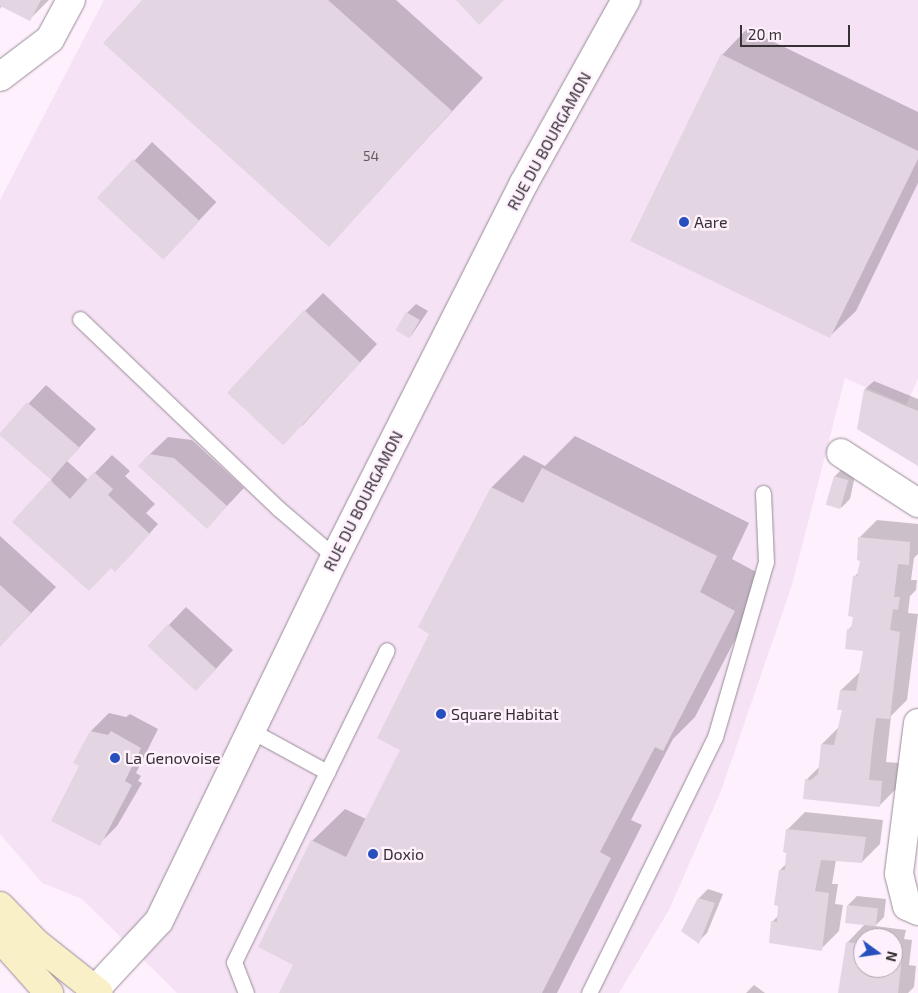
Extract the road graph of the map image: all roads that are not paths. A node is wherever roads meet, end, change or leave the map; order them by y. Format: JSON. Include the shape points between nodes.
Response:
{"nodes":[{"id":1,"x":71,"y":0,"type":"edge"},
{"id":2,"x":626,"y":0,"type":"edge"},
{"id":3,"x":0,"y":77,"type":"edge"},
{"id":4,"x":80,"y":319,"type":"dead end"},
{"id":5,"x":840,"y":453,"type":"dead end"},
{"id":6,"x":764,"y":493,"type":"dead end"},
{"id":7,"x":918,"y":502,"type":"edge"},
{"id":8,"x":335,"y":557,"type":"junction"},
{"id":9,"x":387,"y":650,"type":"dead end"},
{"id":10,"x":918,"y":722,"type":"edge"},
{"id":11,"x":250,"y":730,"type":"junction"},
{"id":12,"x":327,"y":772,"type":"junction"},
{"id":13,"x":0,"y":906,"type":"edge"},
{"id":14,"x":918,"y":911,"type":"edge"},
{"id":15,"x":0,"y":938,"type":"edge"},
{"id":16,"x":96,"y":992,"type":"edge"},
{"id":17,"x":49,"y":993,"type":"edge"},
{"id":18,"x":246,"y":993,"type":"edge"},
{"id":19,"x":589,"y":993,"type":"edge"}],
"edges":[{"from":1,"to":3,"type":"street","via":[[50,39]]},
{"from":2,"to":8,"type":"street","name":"RUE DU BOURGAMON","via":[[524,183]]},
{"from":4,"to":8,"type":"lane","via":[[278,508]]},
{"from":5,"to":7,"type":"street"},
{"from":6,"to":19,"type":"lane","via":[[766,562],[715,737]]},
{"from":8,"to":11,"type":"street","name":"RUE DU BOURGAMON"},
{"from":9,"to":12,"type":"lane"},
{"from":10,"to":14,"type":"street","via":[[899,874],[907,906]]},
{"from":11,"to":12,"type":"lane"},
{"from":11,"to":16,"type":"street","name":"RUE DU BOURGAMON","via":[[159,921]]},
{"from":12,"to":18,"type":"lane","via":[[234,962]]},
{"from":13,"to":16,"type":"main road","via":[[36,943]]},
{"from":15,"to":17,"type":"main road"}]}
